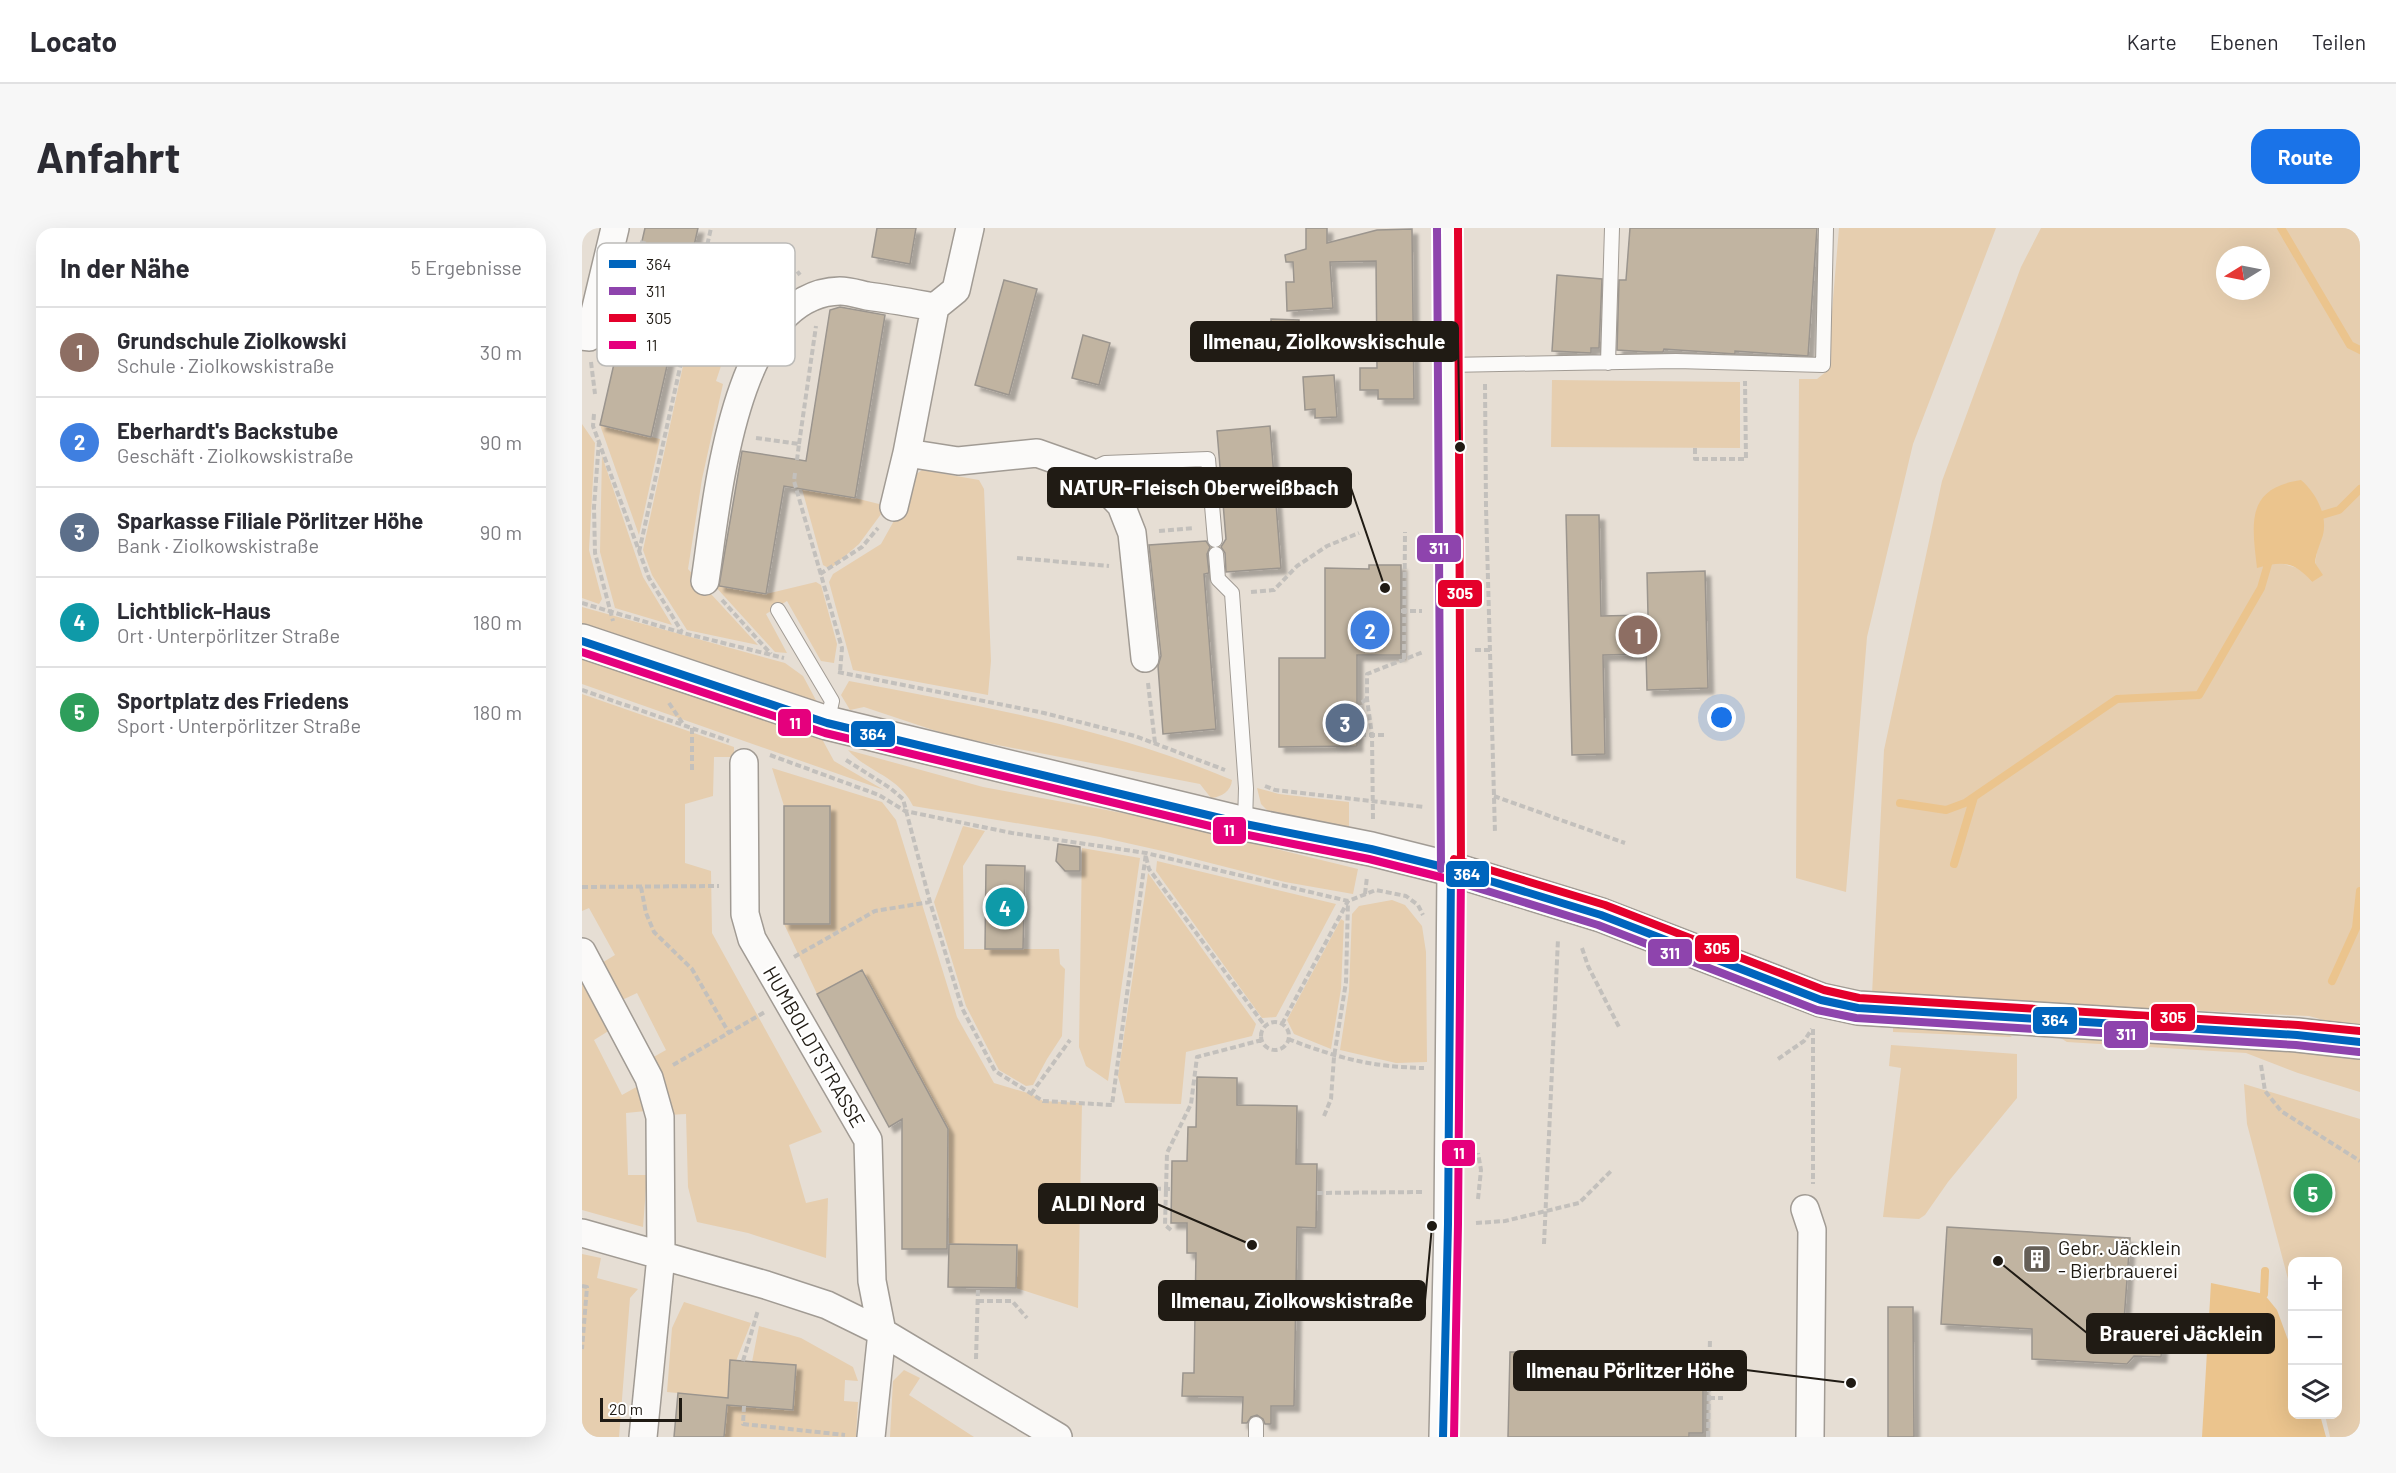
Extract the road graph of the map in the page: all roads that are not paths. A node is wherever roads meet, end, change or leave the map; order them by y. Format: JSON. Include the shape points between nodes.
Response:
{"nodes":[{"id":1,"x":615,"y":228,"type":"edge"},
{"id":2,"x":970,"y":228,"type":"edge"},
{"id":3,"x":1447,"y":228,"type":"edge"},
{"id":4,"x":1612,"y":228,"type":"edge"},
{"id":5,"x":1826,"y":228,"type":"edge"},
{"id":6,"x":612,"y":243,"type":"edge"},
{"id":7,"x":597,"y":306,"type":"edge"},
{"id":8,"x":795,"y":307,"type":"edge"},
{"id":9,"x":935,"y":307,"type":"junction"},
{"id":10,"x":582,"y":336,"type":"edge"},
{"id":11,"x":1608,"y":363,"type":"junction"},
{"id":12,"x":1447,"y":365,"type":"junction"},
{"id":13,"x":754,"y":366,"type":"edge"},
{"id":14,"x":907,"y":453,"type":"junction"},
{"id":15,"x":1088,"y":471,"type":"junction"},
{"id":16,"x":894,"y":507,"type":"road end"},
{"id":17,"x":705,"y":581,"type":"road end"},
{"id":18,"x":778,"y":610,"type":"dead end"},
{"id":19,"x":582,"y":641,"type":"edge"},
{"id":20,"x":1145,"y":658,"type":"road end"},
{"id":21,"x":830,"y":712,"type":"junction"},
{"id":22,"x":750,"y":754,"type":"road end"},
{"id":23,"x":1245,"y":824,"type":"junction"},
{"id":24,"x":1451,"y":869,"type":"junction"},
{"id":25,"x":582,"y":952,"type":"edge"},
{"id":26,"x":2360,"y":1042,"type":"edge"},
{"id":27,"x":1805,"y":1209,"type":"dead end"},
{"id":28,"x":582,"y":1233,"type":"edge"},
{"id":29,"x":661,"y":1256,"type":"junction"},
{"id":30,"x":882,"y":1332,"type":"junction"},
{"id":31,"x":860,"y":1436,"type":"edge"},
{"id":32,"x":643,"y":1437,"type":"edge"},
{"id":33,"x":1058,"y":1437,"type":"edge"},
{"id":34,"x":1443,"y":1437,"type":"edge"},
{"id":35,"x":1810,"y":1437,"type":"edge"}],
"edges":[{"from":1,"to":6,"type":"street"},
{"from":2,"to":9,"type":"street","via":[[956,290]]},
{"from":3,"to":12,"type":"street"},
{"from":4,"to":11,"type":"lane"},
{"from":5,"to":11,"type":"lane","via":[[1823,365]]},
{"from":7,"to":10,"type":"street","via":[[590,337]]},
{"from":8,"to":9,"type":"street","via":[[805,300],[840,291]]},
{"from":9,"to":14,"type":"street"},
{"from":11,"to":12,"type":"lane"},
{"from":12,"to":24,"type":"street"},
{"from":13,"to":17,"type":"street","via":[[729,434]]},
{"from":14,"to":15,"type":"street","via":[[958,461],[1037,453]]},
{"from":14,"to":16,"type":"street"},
{"from":15,"to":20,"type":"street","via":[[1121,505],[1132,533]]},
{"from":15,"to":23,"type":"lane","via":[[1105,464],[1208,459],[1218,579],[1232,593]]},
{"from":18,"to":21,"type":"lane","via":[[811,665]]},
{"from":19,"to":21,"type":"street"},
{"from":21,"to":23,"type":"street"},
{"from":22,"to":30,"type":"street","name":"HUMBOLDTSTRASSE","via":[[745,914],[752,939],[868,1140],[872,1281]]},
{"from":23,"to":24,"type":"street"},
{"from":24,"to":26,"type":"street","via":[[1601,915],[1821,1000],[1858,1008]]},
{"from":24,"to":34,"type":"street"},
{"from":25,"to":29,"type":"street","via":[[649,1078],[660,1117]]},
{"from":27,"to":35,"type":"street","via":[[1812,1230]]},
{"from":28,"to":29,"type":"street"},
{"from":29,"to":30,"type":"street","via":[[827,1305]]},
{"from":29,"to":32,"type":"street"},
{"from":30,"to":31,"type":"street","name":"HUMBOLDTSTRASSE"},
{"from":30,"to":33,"type":"street"}]}
